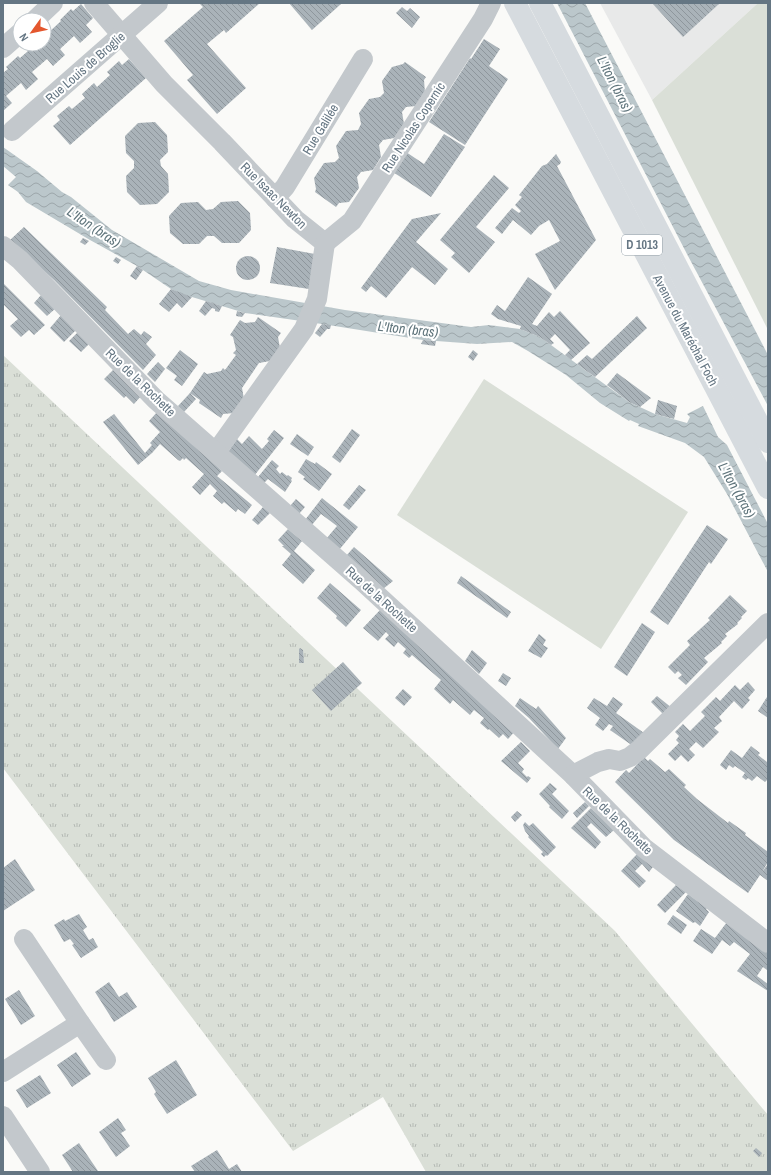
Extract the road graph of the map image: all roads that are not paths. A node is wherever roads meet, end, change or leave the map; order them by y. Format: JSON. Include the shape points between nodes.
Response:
{"nodes":[{"id":1,"x":53,"y":3,"type":"edge"},
{"id":2,"x":94,"y":3,"type":"edge"},
{"id":3,"x":158,"y":3,"type":"edge"},
{"id":4,"x":491,"y":3,"type":"edge"},
{"id":5,"x":516,"y":3,"type":"edge"},
{"id":6,"x":540,"y":3,"type":"edge"},
{"id":7,"x":43,"y":12,"type":"edge"},
{"id":8,"x":121,"y":35,"type":"junction"},
{"id":9,"x":12,"y":40,"type":"edge"},
{"id":10,"x":3,"y":48,"type":"edge"},
{"id":11,"x":363,"y":59,"type":"dead end"},
{"id":12,"x":12,"y":131,"type":"dead end"},
{"id":13,"x":275,"y":198,"type":"junction"},
{"id":14,"x":325,"y":243,"type":"junction"},
{"id":15,"x":3,"y":246,"type":"edge"},
{"id":16,"x":768,"y":442,"type":"edge"},
{"id":17,"x":216,"y":452,"type":"junction"},
{"id":18,"x":768,"y":488,"type":"edge"},
{"id":19,"x":768,"y":623,"type":"edge"},
{"id":20,"x":573,"y":775,"type":"junction"},
{"id":21,"x":24,"y":939,"type":"dead end"},
{"id":22,"x":768,"y":942,"type":"edge"},
{"id":23,"x":80,"y":1023,"type":"junction"},
{"id":24,"x":106,"y":1060,"type":"dead end"},
{"id":25,"x":3,"y":1072,"type":"edge"},
{"id":26,"x":3,"y":1116,"type":"edge"},
{"id":27,"x":36,"y":1171,"type":"edge"}],
"edges":[{"from":1,"to":7,"type":"street"},
{"from":2,"to":8,"type":"street","name":"Rue Isaac Newton"},
{"from":3,"to":8,"type":"street","name":"Rue Louis de Broglie"},
{"from":4,"to":14,"type":"street","name":"Rue Nicolas Copernic","via":[[352,221]]},
{"from":5,"to":18,"type":"main road","name":"Avenue du Maréchal Foch","number":"D 1013"},
{"from":6,"to":16,"type":"main road","name":"Avenue du Maréchal Foch","number":"D 1013"},
{"from":8,"to":12,"type":"street","name":"Rue Louis de Broglie"},
{"from":8,"to":13,"type":"street","name":"Rue Isaac Newton","via":[[164,84]]},
{"from":9,"to":10,"type":"street"},
{"from":11,"to":13,"type":"street","name":"Rue Galilée","via":[[285,187]]},
{"from":13,"to":14,"type":"street","name":"Rue Isaac Newton","via":[[295,219]]},
{"from":14,"to":17,"type":"street","via":[[317,299],[304,329]]},
{"from":15,"to":17,"type":"street","name":"Rue de la Rochette","via":[[20,260],[156,400]]},
{"from":17,"to":20,"type":"street","name":"Rue de la Rochette","via":[[361,580]]},
{"from":19,"to":20,"type":"street","via":[[639,750],[620,761],[608,759]]},
{"from":20,"to":22,"type":"street","name":"Rue de la Rochette","via":[[644,848]]},
{"from":21,"to":23,"type":"street"},
{"from":23,"to":24,"type":"street"},
{"from":23,"to":25,"type":"street"},
{"from":26,"to":27,"type":"street"}]}
